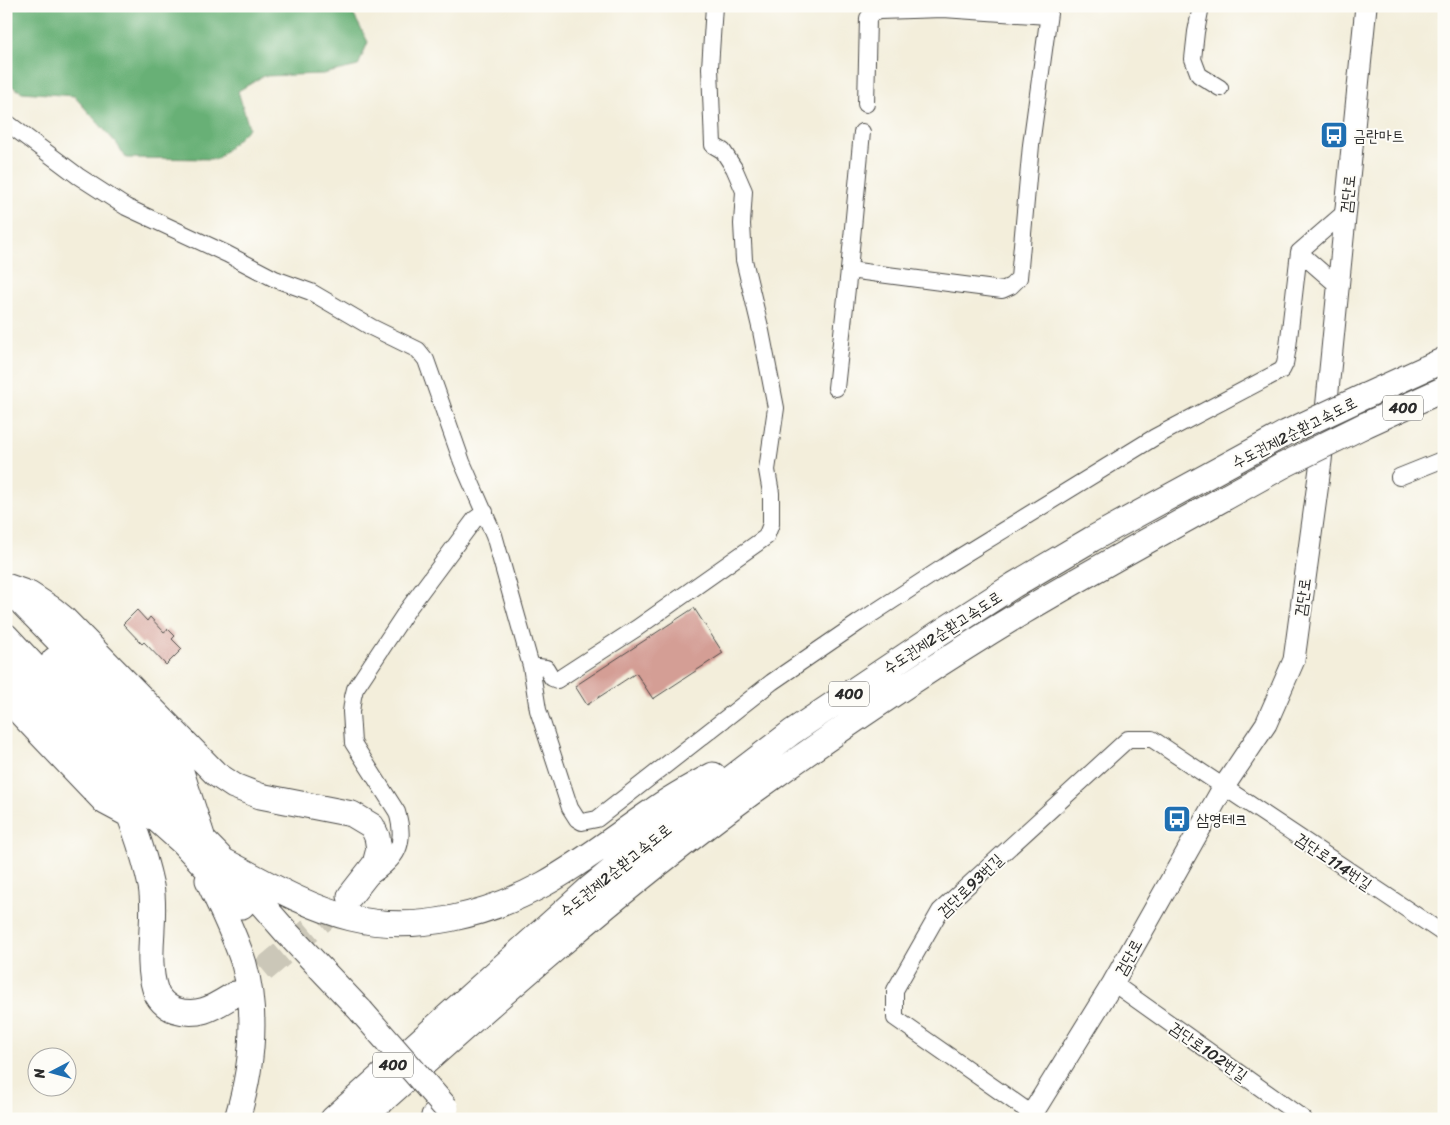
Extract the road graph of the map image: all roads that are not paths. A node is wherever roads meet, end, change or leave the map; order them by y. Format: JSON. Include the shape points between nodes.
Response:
{"nodes":[{"id":1,"x":714,"y":6,"type":"edge"},
{"id":2,"x":1201,"y":6,"type":"edge"},
{"id":3,"x":1366,"y":6,"type":"edge"},
{"id":4,"x":1049,"y":11,"type":"edge"},
{"id":5,"x":1220,"y":88,"type":"dead end"},
{"id":6,"x":866,"y":104,"type":"dead end"},
{"id":7,"x":6,"y":122,"type":"edge"},
{"id":8,"x":862,"y":132,"type":"dead end"},
{"id":9,"x":1345,"y":212,"type":"junction"},
{"id":10,"x":1299,"y":252,"type":"junction"},
{"id":11,"x":849,"y":270,"type":"junction"},
{"id":12,"x":1338,"y":286,"type":"junction"},
{"id":13,"x":1444,"y":360,"type":"edge"},
{"id":14,"x":836,"y":388,"type":"dead end"},
{"id":15,"x":1444,"y":389,"type":"edge"},
{"id":16,"x":1444,"y":459,"type":"edge"},
{"id":17,"x":1399,"y":477,"type":"dead end"},
{"id":18,"x":485,"y":512,"type":"junction"},
{"id":19,"x":12,"y":591,"type":"edge"},
{"id":20,"x":6,"y":609,"type":"edge"},
{"id":21,"x":6,"y":624,"type":"edge"},
{"id":22,"x":6,"y":636,"type":"edge"},
{"id":23,"x":6,"y":654,"type":"edge"},
{"id":24,"x":532,"y":666,"type":"junction"},
{"id":25,"x":6,"y":667,"type":"edge"},
{"id":26,"x":6,"y":682,"type":"edge"},
{"id":27,"x":6,"y":698,"type":"edge"},
{"id":28,"x":792,"y":732,"type":"junction"},
{"id":29,"x":1223,"y":788,"type":"junction"},
{"id":30,"x":120,"y":791,"type":"junction"},
{"id":31,"x":194,"y":847,"type":"junction"},
{"id":32,"x":224,"y":861,"type":"junction"},
{"id":33,"x":357,"y":889,"type":"joint"},
{"id":34,"x":1444,"y":934,"type":"edge"},
{"id":35,"x":1113,"y":983,"type":"junction"},
{"id":36,"x":235,"y":994,"type":"tunnel mouth"},
{"id":37,"x":355,"y":1016,"type":"junction"},
{"id":38,"x":442,"y":1115,"type":"edge"},
{"id":39,"x":1030,"y":1117,"type":"edge"},
{"id":40,"x":237,"y":1119,"type":"edge"},
{"id":41,"x":333,"y":1119,"type":"edge"},
{"id":42,"x":362,"y":1119,"type":"edge"},
{"id":43,"x":1304,"y":1119,"type":"edge"}],
"edges":[{"from":1,"to":24,"type":"lane","via":[[710,68],[713,145],[722,151],[734,168],[744,191],[744,260],[776,408],[767,470],[771,524],[766,537],[557,680],[546,668]]},
{"from":2,"to":5,"type":"lane","via":[[1193,59],[1199,76]]},
{"from":3,"to":9,"type":"main road","name":"검단로"},
{"from":4,"to":6,"type":"lane","via":[[943,9],[872,13],[868,18]]},
{"from":4,"to":11,"type":"lane","via":[[1031,145],[1019,278],[1002,290]]},
{"from":7,"to":18,"type":"lane","via":[[126,207],[275,279],[312,292],[418,350],[426,360],[462,462]]},
{"from":8,"to":11,"type":"lane"},
{"from":9,"to":10,"type":"lane"},
{"from":9,"to":12,"type":"main road","name":"검단로"},
{"from":10,"to":12,"type":"lane"},
{"from":10,"to":24,"type":"lane","via":[[1288,347],[1282,370],[1155,437],[866,617],[772,682],[597,819],[582,822],[570,808],[538,710]]},
{"from":11,"to":14,"type":"lane"},
{"from":12,"to":29,"type":"main road","name":"검단로","via":[[1321,461],[1294,660],[1266,724]]},
{"from":13,"to":28,"type":"highway","name":"수도권제2순환고속도로","number":"400","bridge":true,"via":[[1286,433],[1092,539],[1014,585]]},
{"from":15,"to":42,"type":"highway","name":"수도권제2순환고속도로","number":"400","bridge":true,"via":[[1284,465],[1156,536],[949,658],[802,757],[715,820],[598,913]]},
{"from":16,"to":17,"type":"lane"},
{"from":18,"to":24,"type":"lane"},
{"from":18,"to":33,"type":"lane","via":[[475,519],[408,609],[352,697],[352,743],[397,812],[401,838],[399,849],[390,862]]},
{"from":19,"to":31,"type":"highway","via":[[157,756]]},
{"from":19,"to":33,"type":"highway","via":[[52,609],[63,618],[216,774],[234,786],[260,796],[352,814],[372,826],[378,836],[379,849],[375,864]]},
{"from":20,"to":31,"type":"highway","via":[[152,763]]},
{"from":21,"to":31,"type":"highway","via":[[146,768]]},
{"from":22,"to":31,"type":"highway","via":[[97,734]]},
{"from":23,"to":30,"type":"highway"},
{"from":25,"to":30,"type":"highway"},
{"from":26,"to":30,"type":"highway","via":[[102,785]]},
{"from":27,"to":30,"type":"highway","via":[[105,802]]},
{"from":28,"to":32,"type":"highway","via":[[654,810],[544,884],[459,917],[384,924],[352,918],[314,906]]},
{"from":28,"to":41,"type":"highway","name":"수도권제2순환고속도로","number":"400","via":[[589,889]]},
{"from":29,"to":34,"type":"lane","name":"검단로114번길"},
{"from":29,"to":35,"type":"main road","name":"검단로"},
{"from":29,"to":39,"type":"lane","name":"검단로93번길","via":[[1152,738],[1128,739],[940,911],[895,990],[895,1018]]},
{"from":30,"to":31,"type":"highway"},
{"from":30,"to":31,"type":"highway"},
{"from":30,"to":36,"type":"highway","via":[[151,888],[155,990],[171,1008],[198,1013]]},
{"from":31,"to":32,"type":"highway"},
{"from":31,"to":37,"type":"highway"},
{"from":31,"to":40,"type":"highway","via":[[230,927],[244,964],[249,990],[252,1048]]},
{"from":32,"to":37,"type":"highway"},
{"from":35,"to":39,"type":"main road","name":"검단로"},
{"from":35,"to":43,"type":"lane","name":"검단로102번길"},
{"from":37,"to":38,"type":"highway","bridge":true}]}
